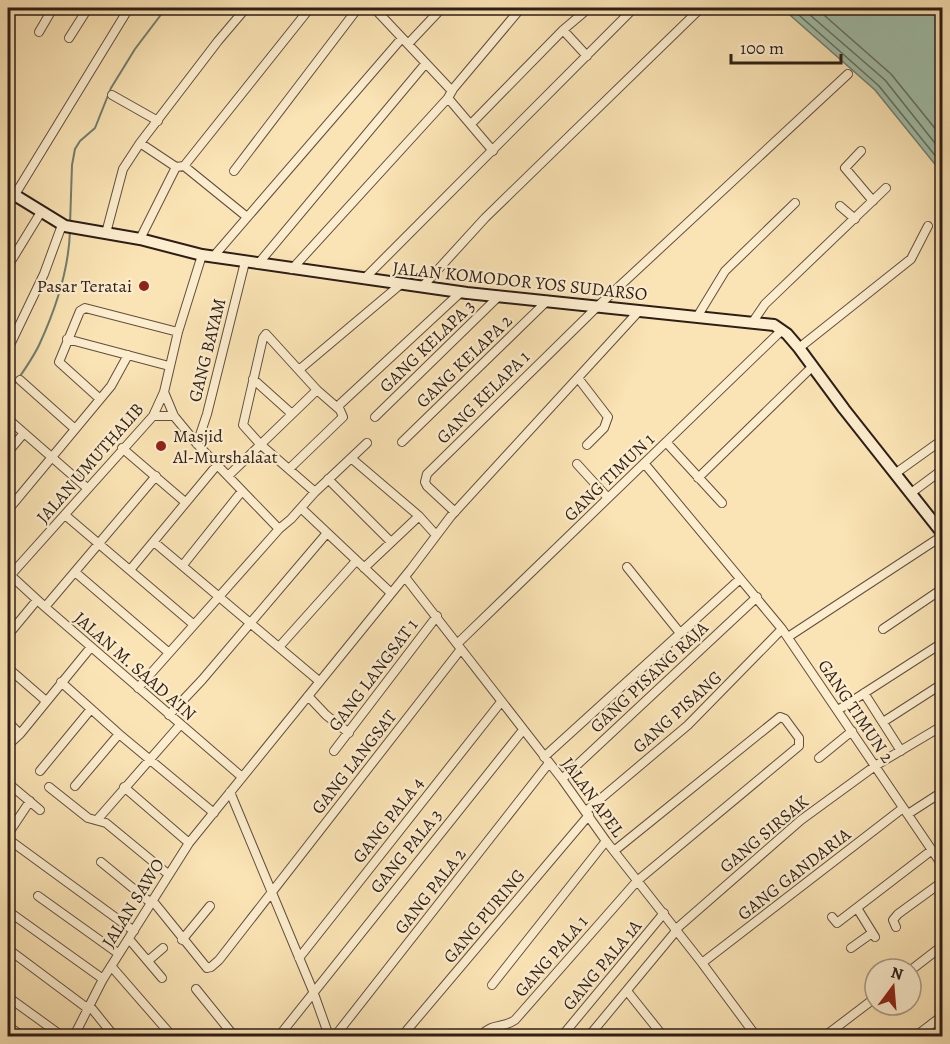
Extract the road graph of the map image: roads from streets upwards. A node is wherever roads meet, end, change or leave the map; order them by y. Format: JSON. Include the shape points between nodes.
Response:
{"nodes":[{"id":1,"x":13,"y":8,"type":"edge"},
{"id":2,"x":53,"y":8,"type":"edge"},
{"id":3,"x":88,"y":8,"type":"edge"},
{"id":4,"x":129,"y":8,"type":"edge"},
{"id":5,"x":246,"y":8,"type":"edge"},
{"id":6,"x":310,"y":8,"type":"edge"},
{"id":7,"x":358,"y":8,"type":"edge"},
{"id":8,"x":374,"y":8,"type":"edge"},
{"id":9,"x":442,"y":8,"type":"edge"},
{"id":10,"x":521,"y":8,"type":"edge"},
{"id":11,"x":634,"y":8,"type":"edge"},
{"id":12,"x":701,"y":8,"type":"edge"},
{"id":13,"x":584,"y":9,"type":"edge"},
{"id":14,"x":8,"y":16,"type":"edge"},
{"id":15,"x":563,"y":30,"type":"junction"},
{"id":16,"x":39,"y":32,"type":"dead end"},
{"id":17,"x":69,"y":38,"type":"dead end"},
{"id":18,"x":402,"y":38,"type":"junction"},
{"id":19,"x":408,"y":45,"type":"junction"},
{"id":20,"x":587,"y":56,"type":"junction"},
{"id":21,"x":426,"y":63,"type":"junction"},
{"id":22,"x":848,"y":74,"type":"dead end"},
{"id":23,"x":112,"y":95,"type":"dead end"},
{"id":24,"x":450,"y":95,"type":"junction"},
{"id":25,"x":158,"y":121,"type":"junction"},
{"id":26,"x":471,"y":124,"type":"junction"},
{"id":27,"x":141,"y":143,"type":"junction"},
{"id":28,"x":493,"y":151,"type":"junction"},
{"id":29,"x":861,"y":151,"type":"dead end"},
{"id":30,"x":180,"y":167,"type":"junction"},
{"id":31,"x":234,"y":171,"type":"dead end"},
{"id":32,"x":886,"y":188,"type":"dead end"},
{"id":33,"x":11,"y":193,"type":"edge"},
{"id":34,"x":873,"y":201,"type":"junction"},
{"id":35,"x":795,"y":203,"type":"dead end"},
{"id":36,"x":8,"y":206,"type":"edge"},
{"id":37,"x":840,"y":206,"type":"dead end"},
{"id":38,"x":41,"y":212,"type":"junction"},
{"id":39,"x":247,"y":217,"type":"junction"},
{"id":40,"x":855,"y":219,"type":"junction"},
{"id":41,"x":63,"y":225,"type":"junction"},
{"id":42,"x":928,"y":226,"type":"dead end"},
{"id":43,"x":106,"y":233,"type":"junction"},
{"id":44,"x":140,"y":239,"type":"junction"},
{"id":45,"x":208,"y":256,"type":"junction"},
{"id":46,"x":245,"y":262,"type":"junction"},
{"id":47,"x":258,"y":264,"type":"junction"},
{"id":48,"x":8,"y":266,"type":"edge"},
{"id":49,"x":292,"y":269,"type":"junction"},
{"id":50,"x":364,"y":279,"type":"junction"},
{"id":51,"x":401,"y":284,"type":"junction"},
{"id":52,"x":423,"y":286,"type":"junction"},
{"id":53,"x":461,"y":292,"type":"junction"},
{"id":54,"x":499,"y":296,"type":"junction"},
{"id":55,"x":547,"y":301,"type":"junction"},
{"id":56,"x":597,"y":307,"type":"junction"},
{"id":57,"x":639,"y":311,"type":"junction"},
{"id":58,"x":697,"y":317,"type":"junction"},
{"id":59,"x":752,"y":323,"type":"junction"},
{"id":60,"x":782,"y":330,"type":"junction"},
{"id":61,"x":178,"y":332,"type":"junction"},
{"id":62,"x":67,"y":339,"type":"junction"},
{"id":63,"x":799,"y":348,"type":"junction"},
{"id":64,"x":8,"y":349,"type":"edge"},
{"id":65,"x":128,"y":355,"type":"junction"},
{"id":66,"x":169,"y":366,"type":"junction"},
{"id":67,"x":813,"y":366,"type":"junction"},
{"id":68,"x":300,"y":369,"type":"junction"},
{"id":69,"x":578,"y":378,"type":"junction"},
{"id":70,"x":253,"y":379,"type":"junction"},
{"id":71,"x":20,"y":380,"type":"dead end"},
{"id":72,"x":317,"y":390,"type":"junction"},
{"id":73,"x":164,"y":392,"type":"junction"},
{"id":74,"x":100,"y":399,"type":"junction"},
{"id":75,"x":337,"y":407,"type":"junction"},
{"id":76,"x":292,"y":414,"type":"junction"},
{"id":77,"x":153,"y":416,"type":"junction"},
{"id":78,"x":174,"y":416,"type":"junction"},
{"id":79,"x":375,"y":417,"type":"dead end"},
{"id":80,"x":8,"y":418,"type":"edge"},
{"id":81,"x":75,"y":429,"type":"junction"},
{"id":82,"x":24,"y":433,"type":"junction"},
{"id":83,"x":942,"y":440,"type":"edge"},
{"id":84,"x":402,"y":442,"type":"dead end"},
{"id":85,"x":666,"y":442,"type":"junction"},
{"id":86,"x":367,"y":443,"type":"dead end"},
{"id":87,"x":196,"y":444,"type":"junction"},
{"id":88,"x":260,"y":444,"type":"junction"},
{"id":89,"x":587,"y":445,"type":"dead end"},
{"id":90,"x":123,"y":448,"type":"junction"},
{"id":91,"x":8,"y":452,"type":"edge"},
{"id":92,"x":52,"y":457,"type":"junction"},
{"id":93,"x":351,"y":458,"type":"junction"},
{"id":94,"x":645,"y":463,"type":"junction"},
{"id":95,"x":577,"y":464,"type":"dead end"},
{"id":96,"x":217,"y":465,"type":"junction"},
{"id":97,"x":289,"y":469,"type":"junction"},
{"id":98,"x":942,"y":470,"type":"edge"},
{"id":99,"x":896,"y":473,"type":"junction"},
{"id":100,"x":156,"y":476,"type":"junction"},
{"id":101,"x":228,"y":476,"type":"junction"},
{"id":102,"x":698,"y":478,"type":"junction"},
{"id":103,"x":328,"y":479,"type":"junction"},
{"id":104,"x":87,"y":488,"type":"junction"},
{"id":105,"x":242,"y":491,"type":"junction"},
{"id":106,"x":315,"y":492,"type":"junction"},
{"id":107,"x":911,"y":493,"type":"junction"},
{"id":108,"x":608,"y":498,"type":"junction"},
{"id":109,"x":185,"y":502,"type":"junction"},
{"id":110,"x":722,"y":503,"type":"dead end"},
{"id":111,"x":301,"y":508,"type":"junction"},
{"id":112,"x":8,"y":510,"type":"edge"},
{"id":113,"x":455,"y":512,"type":"junction"},
{"id":114,"x":65,"y":515,"type":"junction"},
{"id":115,"x":419,"y":516,"type":"junction"},
{"id":116,"x":279,"y":529,"type":"junction"},
{"id":117,"x":327,"y":533,"type":"junction"},
{"id":118,"x":942,"y":534,"type":"edge"},
{"id":119,"x":436,"y":535,"type":"junction"},
{"id":120,"x":154,"y":542,"type":"junction"},
{"id":121,"x":391,"y":542,"type":"junction"},
{"id":122,"x":99,"y":545,"type":"junction"},
{"id":123,"x":356,"y":561,"type":"junction"},
{"id":124,"x":183,"y":566,"type":"junction"},
{"id":125,"x":627,"y":567,"type":"dead end"},
{"id":126,"x":364,"y":568,"type":"junction"},
{"id":127,"x":130,"y":570,"type":"junction"},
{"id":128,"x":75,"y":572,"type":"junction"},
{"id":129,"x":8,"y":575,"type":"edge"},
{"id":130,"x":405,"y":577,"type":"junction"},
{"id":131,"x":740,"y":579,"type":"junction"},
{"id":132,"x":942,"y":590,"type":"edge"},
{"id":133,"x":391,"y":593,"type":"junction"},
{"id":134,"x":218,"y":596,"type":"junction"},
{"id":135,"x":757,"y":597,"type":"junction"},
{"id":136,"x":37,"y":600,"type":"junction"},
{"id":137,"x":45,"y":607,"type":"junction"},
{"id":138,"x":436,"y":616,"type":"junction"},
{"id":139,"x":250,"y":623,"type":"junction"},
{"id":140,"x":193,"y":624,"type":"junction"},
{"id":141,"x":782,"y":629,"type":"junction"},
{"id":142,"x":883,"y":629,"type":"dead end"},
{"id":143,"x":680,"y":633,"type":"junction"},
{"id":144,"x":8,"y":635,"type":"edge"},
{"id":145,"x":788,"y":637,"type":"junction"},
{"id":146,"x":942,"y":644,"type":"edge"},
{"id":147,"x":91,"y":647,"type":"junction"},
{"id":148,"x":279,"y":647,"type":"junction"},
{"id":149,"x":459,"y":647,"type":"junction"},
{"id":150,"x":168,"y":652,"type":"junction"},
{"id":151,"x":8,"y":668,"type":"edge"},
{"id":152,"x":319,"y":681,"type":"junction"},
{"id":153,"x":61,"y":682,"type":"junction"},
{"id":154,"x":942,"y":684,"type":"edge"},
{"id":155,"x":138,"y":687,"type":"junction"},
{"id":156,"x":864,"y":693,"type":"junction"},
{"id":157,"x":308,"y":696,"type":"junction"},
{"id":158,"x":46,"y":701,"type":"junction"},
{"id":159,"x":501,"y":702,"type":"junction"},
{"id":160,"x":91,"y":709,"type":"junction"},
{"id":161,"x":838,"y":710,"type":"junction"},
{"id":162,"x":169,"y":715,"type":"junction"},
{"id":163,"x":8,"y":722,"type":"edge"},
{"id":164,"x":883,"y":722,"type":"junction"},
{"id":165,"x":180,"y":725,"type":"junction"},
{"id":166,"x":942,"y":726,"type":"edge"},
{"id":167,"x":523,"y":730,"type":"junction"},
{"id":168,"x":852,"y":731,"type":"junction"},
{"id":169,"x":349,"y":733,"type":"junction"},
{"id":170,"x":20,"y":734,"type":"junction"},
{"id":171,"x":119,"y":734,"type":"junction"},
{"id":172,"x":8,"y":745,"type":"edge"},
{"id":173,"x":334,"y":751,"type":"dead end"},
{"id":174,"x":902,"y":751,"type":"junction"},
{"id":175,"x":149,"y":758,"type":"junction"},
{"id":176,"x":819,"y":758,"type":"dead end"},
{"id":177,"x":546,"y":760,"type":"junction"},
{"id":178,"x":876,"y":766,"type":"junction"},
{"id":179,"x":40,"y":771,"type":"dead end"},
{"id":180,"x":242,"y":777,"type":"junction"},
{"id":181,"x":562,"y":779,"type":"junction"},
{"id":182,"x":8,"y":783,"type":"edge"},
{"id":183,"x":75,"y":786,"type":"dead end"},
{"id":184,"x":49,"y":787,"type":"dead end"},
{"id":185,"x":124,"y":787,"type":"junction"},
{"id":186,"x":230,"y":792,"type":"junction"},
{"id":187,"x":942,"y":792,"type":"edge"},
{"id":188,"x":30,"y":801,"type":"junction"},
{"id":189,"x":40,"y":810,"type":"dead end"},
{"id":190,"x":906,"y":811,"type":"junction"},
{"id":191,"x":214,"y":813,"type":"junction"},
{"id":192,"x":587,"y":813,"type":"junction"},
{"id":193,"x":97,"y":820,"type":"junction"},
{"id":194,"x":8,"y":834,"type":"edge"},
{"id":195,"x":8,"y":839,"type":"edge"},
{"id":196,"x":606,"y":841,"type":"junction"},
{"id":197,"x":189,"y":843,"type":"junction"},
{"id":198,"x":614,"y":851,"type":"junction"},
{"id":199,"x":937,"y":853,"type":"edge"},
{"id":200,"x":100,"y":862,"type":"dead end"},
{"id":201,"x":942,"y":865,"type":"edge"},
{"id":202,"x":168,"y":874,"type":"junction"},
{"id":203,"x":637,"y":881,"type":"junction"},
{"id":204,"x":942,"y":882,"type":"edge"},
{"id":205,"x":272,"y":893,"type":"junction"},
{"id":206,"x":38,"y":896,"type":"dead end"},
{"id":207,"x":152,"y":902,"type":"junction"},
{"id":208,"x":210,"y":906,"type":"dead end"},
{"id":209,"x":856,"y":908,"type":"junction"},
{"id":210,"x":8,"y":911,"type":"edge"},
{"id":211,"x":664,"y":913,"type":"junction"},
{"id":212,"x":832,"y":917,"type":"dead end"},
{"id":213,"x":896,"y":927,"type":"dead end"},
{"id":214,"x":134,"y":931,"type":"junction"},
{"id":215,"x":675,"y":931,"type":"junction"},
{"id":216,"x":129,"y":939,"type":"junction"},
{"id":217,"x":182,"y":940,"type":"junction"},
{"id":218,"x":942,"y":946,"type":"edge"},
{"id":219,"x":163,"y":948,"type":"dead end"},
{"id":220,"x":851,"y":948,"type":"dead end"},
{"id":221,"x":8,"y":949,"type":"edge"},
{"id":222,"x":119,"y":954,"type":"junction"},
{"id":223,"x":299,"y":958,"type":"junction"},
{"id":224,"x":149,"y":960,"type":"junction"},
{"id":225,"x":923,"y":961,"type":"edge"},
{"id":226,"x":702,"y":963,"type":"junction"},
{"id":227,"x":111,"y":966,"type":"junction"},
{"id":228,"x":162,"y":978,"type":"dead end"},
{"id":229,"x":103,"y":979,"type":"junction"},
{"id":230,"x":492,"y":985,"type":"dead end"},
{"id":231,"x":196,"y":989,"type":"dead end"},
{"id":232,"x":313,"y":991,"type":"junction"},
{"id":233,"x":627,"y":991,"type":"junction"},
{"id":234,"x":8,"y":997,"type":"edge"},
{"id":235,"x":88,"y":1006,"type":"junction"},
{"id":236,"x":863,"y":1007,"type":"edge"},
{"id":237,"x":942,"y":1016,"type":"edge"},
{"id":238,"x":8,"y":1026,"type":"edge"},
{"id":239,"x":22,"y":1036,"type":"edge"},
{"id":240,"x":62,"y":1036,"type":"edge"},
{"id":241,"x":74,"y":1036,"type":"edge"},
{"id":242,"x":114,"y":1036,"type":"edge"},
{"id":243,"x":172,"y":1036,"type":"edge"},
{"id":244,"x":234,"y":1036,"type":"edge"},
{"id":245,"x":279,"y":1036,"type":"edge"},
{"id":246,"x":329,"y":1036,"type":"edge"},
{"id":247,"x":335,"y":1036,"type":"edge"},
{"id":248,"x":402,"y":1036,"type":"edge"},
{"id":249,"x":480,"y":1036,"type":"edge"},
{"id":250,"x":562,"y":1036,"type":"edge"},
{"id":251,"x":589,"y":1036,"type":"edge"},
{"id":252,"x":663,"y":1036,"type":"edge"},
{"id":253,"x":756,"y":1036,"type":"edge"},
{"id":254,"x":825,"y":1036,"type":"edge"},
{"id":255,"x":916,"y":1036,"type":"edge"}],
"edges":[{"from":1,"to":14,"type":"street"},
{"from":2,"to":16,"type":"street"},
{"from":3,"to":17,"type":"street"},
{"from":4,"to":33,"type":"street"},
{"from":5,"to":25,"type":"street"},
{"from":6,"to":30,"type":"street"},
{"from":7,"to":31,"type":"street"},
{"from":8,"to":18,"type":"street"},
{"from":9,"to":19,"type":"street"},
{"from":10,"to":24,"type":"street"},
{"from":11,"to":20,"type":"street"},
{"from":12,"to":52,"type":"street","via":[[485,218]]},
{"from":13,"to":15,"type":"street"},
{"from":15,"to":20,"type":"street"},
{"from":15,"to":26,"type":"street"},
{"from":18,"to":19,"type":"street"},
{"from":18,"to":39,"type":"street"},
{"from":19,"to":21,"type":"street"},
{"from":20,"to":28,"type":"street"},
{"from":21,"to":24,"type":"street"},
{"from":21,"to":47,"type":"street"},
{"from":22,"to":56,"type":"street","name":"GANG KELAPA 1"},
{"from":23,"to":25,"type":"street"},
{"from":24,"to":26,"type":"street"},
{"from":24,"to":49,"type":"street"},
{"from":25,"to":27,"type":"street"},
{"from":26,"to":28,"type":"street"},
{"from":27,"to":30,"type":"street"},
{"from":27,"to":43,"type":"street","via":[[123,169]]},
{"from":28,"to":50,"type":"street"},
{"from":29,"to":34,"type":"street","via":[[844,168]]},
{"from":30,"to":39,"type":"street"},
{"from":30,"to":44,"type":"street"},
{"from":32,"to":34,"type":"street"},
{"from":33,"to":36,"type":"street"},
{"from":33,"to":38,"type":"street","name":"JALAN KOMODOR YOS SUDARSO"},
{"from":34,"to":40,"type":"street"},
{"from":35,"to":58,"type":"street","via":[[725,271]]},
{"from":37,"to":40,"type":"street"},
{"from":38,"to":41,"type":"street","name":"JALAN KOMODOR YOS SUDARSO"},
{"from":38,"to":48,"type":"street"},
{"from":39,"to":45,"type":"street"},
{"from":40,"to":59,"type":"street","via":[[765,304]]},
{"from":41,"to":43,"type":"street","name":"JALAN KOMODOR YOS SUDARSO"},
{"from":41,"to":64,"type":"street"},
{"from":42,"to":63,"type":"street","via":[[911,259]]},
{"from":43,"to":44,"type":"street","name":"JALAN KOMODOR YOS SUDARSO"},
{"from":44,"to":45,"type":"street","name":"JALAN KOMODOR YOS SUDARSO"},
{"from":45,"to":46,"type":"street","name":"JALAN KOMODOR YOS SUDARSO"},
{"from":45,"to":61,"type":"street","name":"JALAN UMUTHALIB"},
{"from":46,"to":47,"type":"street","name":"JALAN KOMODOR YOS SUDARSO"},
{"from":46,"to":87,"type":"street","name":"GANG BAYAM"},
{"from":47,"to":49,"type":"street","name":"JALAN KOMODOR YOS SUDARSO"},
{"from":49,"to":50,"type":"street","name":"JALAN KOMODOR YOS SUDARSO"},
{"from":50,"to":51,"type":"street","name":"JALAN KOMODOR YOS SUDARSO"},
{"from":51,"to":52,"type":"street","name":"JALAN KOMODOR YOS SUDARSO"},
{"from":51,"to":68,"type":"street"},
{"from":52,"to":53,"type":"street","name":"JALAN KOMODOR YOS SUDARSO"},
{"from":53,"to":54,"type":"street","name":"JALAN KOMODOR YOS SUDARSO"},
{"from":53,"to":75,"type":"street"},
{"from":54,"to":55,"type":"street","name":"JALAN KOMODOR YOS SUDARSO"},
{"from":54,"to":79,"type":"street","name":"GANG KELAPA 3"},
{"from":55,"to":56,"type":"street","name":"JALAN KOMODOR YOS SUDARSO"},
{"from":55,"to":84,"type":"street","name":"GANG KELAPA 2"},
{"from":56,"to":57,"type":"street","name":"JALAN KOMODOR YOS SUDARSO"},
{"from":56,"to":113,"type":"street","name":"GANG KELAPA 1","via":[[427,474],[427,486]]},
{"from":57,"to":58,"type":"street","name":"JALAN KOMODOR YOS SUDARSO"},
{"from":57,"to":69,"type":"street","name":"JALAN SAWO"},
{"from":58,"to":59,"type":"street","name":"JALAN KOMODOR YOS SUDARSO"},
{"from":59,"to":60,"type":"street","name":"JALAN KOMODOR YOS SUDARSO","via":[[770,324]]},
{"from":60,"to":63,"type":"street"},
{"from":60,"to":85,"type":"street","name":"GANG TIMUN 1"},
{"from":61,"to":62,"type":"street","via":[[85,308]]},
{"from":61,"to":66,"type":"street","name":"JALAN UMUTHALIB"},
{"from":62,"to":65,"type":"street"},
{"from":62,"to":74,"type":"street","via":[[60,363]]},
{"from":63,"to":67,"type":"street"},
{"from":65,"to":66,"type":"street"},
{"from":65,"to":74,"type":"street"},
{"from":66,"to":73,"type":"street","name":"JALAN UMUTHALIB"},
{"from":67,"to":99,"type":"street"},
{"from":67,"to":102,"type":"street"},
{"from":68,"to":70,"type":"street","via":[[266,334]]},
{"from":68,"to":72,"type":"street"},
{"from":69,"to":89,"type":"street","via":[[608,417],[604,428]]},
{"from":69,"to":113,"type":"street","name":"JALAN SAWO"},
{"from":70,"to":76,"type":"street"},
{"from":70,"to":88,"type":"street","via":[[243,425]]},
{"from":71,"to":81,"type":"street"},
{"from":72,"to":75,"type":"street"},
{"from":72,"to":76,"type":"street"},
{"from":73,"to":77,"type":"street","name":"JALAN UMUTHALIB"},
{"from":73,"to":78,"type":"street"},
{"from":74,"to":81,"type":"street"},
{"from":75,"to":97,"type":"street","via":[[342,413],[341,420]]},
{"from":76,"to":88,"type":"street"},
{"from":77,"to":78,"type":"street"},
{"from":77,"to":90,"type":"street","name":"JALAN UMUTHALIB"},
{"from":78,"to":87,"type":"street"},
{"from":80,"to":82,"type":"street"},
{"from":81,"to":92,"type":"street"},
{"from":82,"to":91,"type":"street"},
{"from":82,"to":92,"type":"street"},
{"from":83,"to":99,"type":"street"},
{"from":85,"to":94,"type":"street","name":"GANG TIMUN 1"},
{"from":85,"to":102,"type":"street"},
{"from":86,"to":93,"type":"street"},
{"from":87,"to":96,"type":"street"},
{"from":88,"to":97,"type":"street"},
{"from":88,"to":101,"type":"street"},
{"from":90,"to":100,"type":"street"},
{"from":90,"to":104,"type":"street","name":"JALAN UMUTHALIB"},
{"from":92,"to":104,"type":"street"},
{"from":92,"to":112,"type":"street"},
{"from":93,"to":103,"type":"street"},
{"from":93,"to":115,"type":"street"},
{"from":94,"to":108,"type":"street","name":"GANG TIMUN 1"},
{"from":94,"to":131,"type":"street","name":"GANG TIMUN 2"},
{"from":95,"to":108,"type":"street"},
{"from":96,"to":101,"type":"street"},
{"from":96,"to":109,"type":"street"},
{"from":97,"to":106,"type":"street"},
{"from":98,"to":107,"type":"street"},
{"from":99,"to":107,"type":"street"},
{"from":100,"to":109,"type":"street"},
{"from":100,"to":122,"type":"street"},
{"from":101,"to":105,"type":"street"},
{"from":102,"to":110,"type":"street"},
{"from":103,"to":106,"type":"street"},
{"from":103,"to":121,"type":"street"},
{"from":104,"to":114,"type":"street","name":"JALAN UMUTHALIB"},
{"from":105,"to":116,"type":"street"},
{"from":105,"to":124,"type":"street"},
{"from":106,"to":111,"type":"street"},
{"from":107,"to":118,"type":"street"},
{"from":108,"to":149,"type":"street","name":"GANG TIMUN 1"},
{"from":109,"to":120,"type":"street"},
{"from":111,"to":116,"type":"street"},
{"from":111,"to":117,"type":"street"},
{"from":113,"to":119,"type":"street","name":"JALAN SAWO"},
{"from":114,"to":122,"type":"street"},
{"from":114,"to":129,"type":"street","name":"JALAN UMUTHALIB"},
{"from":115,"to":119,"type":"street"},
{"from":115,"to":121,"type":"street"},
{"from":116,"to":134,"type":"street"},
{"from":117,"to":123,"type":"street"},
{"from":117,"to":139,"type":"street"},
{"from":118,"to":145,"type":"street"},
{"from":119,"to":130,"type":"street","name":"JALAN SAWO"},
{"from":120,"to":124,"type":"street"},
{"from":120,"to":127,"type":"street"},
{"from":121,"to":126,"type":"street"},
{"from":122,"to":127,"type":"street"},
{"from":122,"to":128,"type":"street"},
{"from":123,"to":126,"type":"street"},
{"from":123,"to":148,"type":"street"},
{"from":124,"to":134,"type":"street"},
{"from":125,"to":143,"type":"street"},
{"from":126,"to":133,"type":"street"},
{"from":127,"to":140,"type":"street"},
{"from":128,"to":137,"type":"street"},
{"from":128,"to":150,"type":"street"},
{"from":129,"to":136,"type":"street","name":"JALAN M. SAAD A'IN"},
{"from":130,"to":133,"type":"street","name":"JALAN SAWO"},
{"from":130,"to":138,"type":"street","name":"JALAN APEL"},
{"from":131,"to":135,"type":"street","name":"GANG TIMUN 2"},
{"from":131,"to":143,"type":"street"},
{"from":132,"to":142,"type":"street"},
{"from":133,"to":152,"type":"street","name":"JALAN SAWO"},
{"from":134,"to":139,"type":"street"},
{"from":134,"to":140,"type":"street"},
{"from":135,"to":141,"type":"street","name":"GANG TIMUN 2"},
{"from":135,"to":181,"type":"street","name":"GANG PISANG RAJA"},
{"from":136,"to":137,"type":"street","name":"JALAN M. SAAD A'IN"},
{"from":136,"to":144,"type":"street"},
{"from":137,"to":147,"type":"street","name":"JALAN M. SAAD A'IN"},
{"from":138,"to":149,"type":"street","name":"JALAN APEL"},
{"from":138,"to":169,"type":"street","name":"GANG LANGSAT 1"},
{"from":139,"to":148,"type":"street"},
{"from":139,"to":162,"type":"street"},
{"from":140,"to":150,"type":"street"},
{"from":141,"to":145,"type":"street","name":"GANG TIMUN 2"},
{"from":141,"to":192,"type":"street","name":"GANG PISANG","via":[[688,725]]},
{"from":143,"to":177,"type":"street"},
{"from":145,"to":161,"type":"street","name":"GANG TIMUN 2"},
{"from":146,"to":156,"type":"street"},
{"from":147,"to":153,"type":"street"},
{"from":147,"to":155,"type":"street","name":"JALAN M. SAAD A'IN"},
{"from":148,"to":152,"type":"street"},
{"from":149,"to":159,"type":"street","name":"JALAN APEL"},
{"from":149,"to":205,"type":"street","name":"GANG LANGSAT"},
{"from":150,"to":155,"type":"street"},
{"from":151,"to":158,"type":"street"},
{"from":152,"to":157,"type":"street","name":"JALAN SAWO"},
{"from":153,"to":158,"type":"street"},
{"from":153,"to":160,"type":"street"},
{"from":154,"to":164,"type":"street"},
{"from":155,"to":162,"type":"street","name":"JALAN M. SAAD A'IN"},
{"from":156,"to":161,"type":"street"},
{"from":156,"to":164,"type":"street"},
{"from":157,"to":169,"type":"street"},
{"from":157,"to":180,"type":"street","name":"JALAN SAWO"},
{"from":158,"to":170,"type":"street"},
{"from":159,"to":167,"type":"street","name":"JALAN APEL"},
{"from":159,"to":223,"type":"street","name":"GANG PALA 4"},
{"from":160,"to":171,"type":"street"},
{"from":160,"to":179,"type":"street"},
{"from":161,"to":168,"type":"street","name":"GANG TIMUN 2"},
{"from":162,"to":165,"type":"street","name":"JALAN M. SAAD A'IN"},
{"from":163,"to":170,"type":"street"},
{"from":164,"to":174,"type":"street"},
{"from":165,"to":175,"type":"street"},
{"from":165,"to":180,"type":"street","name":"JALAN M. SAAD A'IN"},
{"from":166,"to":174,"type":"street","name":"GANG SIRSAK"},
{"from":167,"to":177,"type":"street","name":"JALAN APEL"},
{"from":167,"to":232,"type":"street","name":"GANG PALA 3"},
{"from":168,"to":176,"type":"street"},
{"from":168,"to":178,"type":"street","name":"GANG TIMUN 2"},
{"from":169,"to":173,"type":"street","name":"GANG LANGSAT 1"},
{"from":170,"to":172,"type":"street"},
{"from":171,"to":175,"type":"street"},
{"from":171,"to":183,"type":"street"},
{"from":174,"to":178,"type":"street","name":"GANG SIRSAK"},
{"from":175,"to":185,"type":"street"},
{"from":175,"to":191,"type":"street"},
{"from":177,"to":181,"type":"street","name":"JALAN APEL"},
{"from":177,"to":247,"type":"street","name":"GANG PALA 2"},
{"from":178,"to":190,"type":"street","name":"GANG TIMUN 2"},
{"from":178,"to":215,"type":"street","name":"GANG SIRSAK","via":[[801,820]]},
{"from":180,"to":186,"type":"street","name":"JALAN SAWO"},
{"from":181,"to":192,"type":"street","name":"JALAN APEL"},
{"from":182,"to":188,"type":"street"},
{"from":184,"to":193,"type":"street","via":[[85,816]]},
{"from":185,"to":193,"type":"street"},
{"from":185,"to":197,"type":"street"},
{"from":186,"to":191,"type":"street","name":"JALAN SAWO"},
{"from":186,"to":205,"type":"street"},
{"from":187,"to":190,"type":"street","name":"GANG GANDARIA"},
{"from":188,"to":189,"type":"street"},
{"from":188,"to":194,"type":"street"},
{"from":190,"to":199,"type":"street","name":"GANG TIMUN 2"},
{"from":190,"to":226,"type":"street","name":"GANG GANDARIA"},
{"from":191,"to":197,"type":"street","name":"JALAN SAWO"},
{"from":192,"to":196,"type":"street","name":"JALAN APEL"},
{"from":192,"to":248,"type":"street","name":"GANG PURING"},
{"from":193,"to":202,"type":"street","via":[[106,823]]},
{"from":195,"to":214,"type":"street"},
{"from":196,"to":198,"type":"street","name":"JALAN APEL"},
{"from":196,"to":230,"type":"street"},
{"from":197,"to":202,"type":"street","name":"JALAN SAWO"},
{"from":198,"to":203,"type":"street","name":"JALAN APEL"},
{"from":198,"to":203,"type":"street","name":"GANG PALA 1","via":[[778,718],[785,718],[799,738],[799,746]]},
{"from":199,"to":201,"type":"street","name":"GANG TIMUN 2"},
{"from":199,"to":209,"type":"street"},
{"from":200,"to":207,"type":"street"},
{"from":202,"to":207,"type":"street","name":"JALAN SAWO"},
{"from":203,"to":211,"type":"street","name":"JALAN APEL"},
{"from":203,"to":249,"type":"street","name":"GANG PALA 1","via":[[515,1020],[492,1026]]},
{"from":204,"to":213,"type":"street","via":[[898,914],[893,920]]},
{"from":205,"to":217,"type":"street","name":"GANG LANGSAT","via":[[211,968]]},
{"from":205,"to":223,"type":"street"},
{"from":206,"to":222,"type":"street"},
{"from":207,"to":214,"type":"street","name":"JALAN SAWO"},
{"from":207,"to":217,"type":"street"},
{"from":208,"to":217,"type":"street"},
{"from":209,"to":212,"type":"street","via":[[837,923]]},
{"from":209,"to":220,"type":"street","via":[[874,935]]},
{"from":210,"to":229,"type":"street"},
{"from":211,"to":215,"type":"street","name":"JALAN APEL"},
{"from":211,"to":250,"type":"street","name":"GANG PALA 1A"},
{"from":214,"to":216,"type":"street","name":"JALAN SAWO"},
{"from":215,"to":226,"type":"street","name":"JALAN APEL"},
{"from":215,"to":233,"type":"street","name":"GANG SIRSAK"},
{"from":216,"to":222,"type":"street","name":"JALAN SAWO"},
{"from":216,"to":224,"type":"street"},
{"from":218,"to":225,"type":"street"},
{"from":219,"to":224,"type":"street"},
{"from":221,"to":235,"type":"street"},
{"from":222,"to":227,"type":"street","name":"JALAN SAWO"},
{"from":223,"to":232,"type":"street"},
{"from":224,"to":228,"type":"street"},
{"from":226,"to":253,"type":"street","name":"JALAN APEL"},
{"from":227,"to":229,"type":"street","name":"JALAN SAWO"},
{"from":227,"to":243,"type":"street"},
{"from":229,"to":235,"type":"street","name":"JALAN SAWO"},
{"from":231,"to":244,"type":"street"},
{"from":232,"to":245,"type":"street","name":"GANG PALA 3"},
{"from":232,"to":246,"type":"street"},
{"from":233,"to":251,"type":"street","name":"GANG SIRSAK"},
{"from":233,"to":252,"type":"street"},
{"from":234,"to":240,"type":"street"},
{"from":235,"to":241,"type":"street","name":"JALAN SAWO"},
{"from":235,"to":242,"type":"street"},
{"from":236,"to":254,"type":"street"},
{"from":237,"to":255,"type":"street"},
{"from":238,"to":239,"type":"street"}]}
